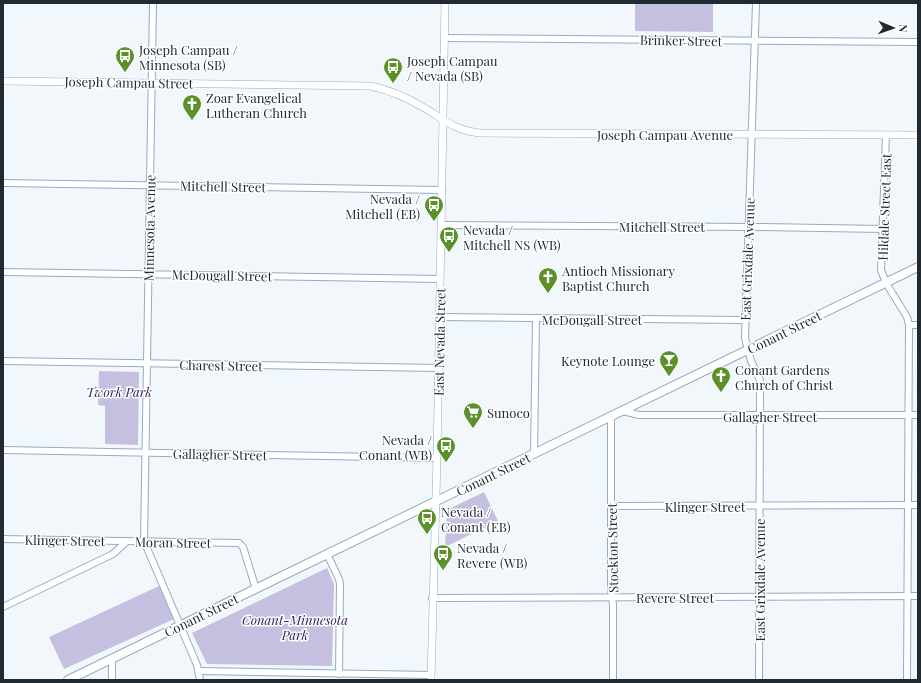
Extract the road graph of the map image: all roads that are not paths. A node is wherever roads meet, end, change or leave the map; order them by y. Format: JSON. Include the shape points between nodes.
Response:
{"nodes":[{"id":1,"x":153,"y":3,"type":"edge"},
{"id":2,"x":445,"y":3,"type":"edge"},
{"id":3,"x":756,"y":3,"type":"edge"},
{"id":4,"x":445,"y":38,"type":"junction"},
{"id":5,"x":755,"y":41,"type":"junction"},
{"id":6,"x":918,"y":42,"type":"edge"},
{"id":7,"x":3,"y":81,"type":"edge"},
{"id":8,"x":151,"y":82,"type":"junction"},
{"id":9,"x":420,"y":105,"type":"joint"},
{"id":10,"x":443,"y":120,"type":"junction"},
{"id":11,"x":751,"y":134,"type":"junction"},
{"id":12,"x":886,"y":135,"type":"junction"},
{"id":13,"x":918,"y":135,"type":"edge"},
{"id":14,"x":3,"y":182,"type":"edge"},
{"id":15,"x":149,"y":185,"type":"junction"},
{"id":16,"x":442,"y":190,"type":"junction"},
{"id":17,"x":441,"y":225,"type":"junction"},
{"id":18,"x":748,"y":227,"type":"junction"},
{"id":19,"x":883,"y":228,"type":"junction"},
{"id":20,"x":918,"y":267,"type":"edge"},
{"id":21,"x":3,"y":272,"type":"edge"},
{"id":22,"x":148,"y":274,"type":"junction"},
{"id":23,"x":440,"y":279,"type":"junction"},
{"id":24,"x":886,"y":283,"type":"junction"},
{"id":25,"x":440,"y":317,"type":"junction"},
{"id":26,"x":536,"y":318,"type":"junction"},
{"id":27,"x":746,"y":320,"type":"junction"},
{"id":28,"x":909,"y":325,"type":"junction"},
{"id":29,"x":918,"y":325,"type":"edge"},
{"id":30,"x":747,"y":350,"type":"junction"},
{"id":31,"x":3,"y":361,"type":"edge"},
{"id":32,"x":147,"y":363,"type":"junction"},
{"id":33,"x":439,"y":368,"type":"junction"},
{"id":34,"x":623,"y":411,"type":"junction"},
{"id":35,"x":909,"y":415,"type":"junction"},
{"id":36,"x":918,"y":415,"type":"edge"},
{"id":37,"x":612,"y":416,"type":"junction"},
{"id":38,"x":760,"y":416,"type":"junction"},
{"id":39,"x":3,"y":450,"type":"edge"},
{"id":40,"x":145,"y":452,"type":"junction"},
{"id":41,"x":534,"y":454,"type":"junction"},
{"id":42,"x":437,"y":458,"type":"junction"},
{"id":43,"x":436,"y":501,"type":"junction"},
{"id":44,"x":908,"y":505,"type":"junction"},
{"id":45,"x":611,"y":506,"type":"junction"},
{"id":46,"x":760,"y":506,"type":"junction"},
{"id":47,"x":918,"y":506,"type":"edge"},
{"id":48,"x":3,"y":539,"type":"edge"},
{"id":49,"x":127,"y":541,"type":"junction"},
{"id":50,"x":144,"y":541,"type":"junction"},
{"id":51,"x":327,"y":554,"type":"junction"},
{"id":52,"x":256,"y":589,"type":"junction"},
{"id":53,"x":759,"y":596,"type":"junction"},
{"id":54,"x":908,"y":596,"type":"junction"},
{"id":55,"x":918,"y":596,"type":"edge"},
{"id":56,"x":612,"y":597,"type":"junction"},
{"id":57,"x":432,"y":598,"type":"junction"},
{"id":58,"x":3,"y":607,"type":"edge"},
{"id":59,"x":180,"y":625,"type":"junction"},
{"id":60,"x":112,"y":658,"type":"junction"},
{"id":61,"x":199,"y":671,"type":"junction"},
{"id":62,"x":339,"y":674,"type":"junction"},
{"id":63,"x":431,"y":678,"type":"edge"},
{"id":64,"x":68,"y":680,"type":"edge"},
{"id":65,"x":112,"y":680,"type":"edge"},
{"id":66,"x":200,"y":680,"type":"edge"},
{"id":67,"x":613,"y":680,"type":"edge"},
{"id":68,"x":759,"y":680,"type":"edge"},
{"id":69,"x":907,"y":680,"type":"edge"}],
"edges":[{"from":1,"to":8,"type":"street","name":"Minnesota Avenue"},
{"from":2,"to":4,"type":"street","name":"East Nevada Street"},
{"from":3,"to":5,"type":"street","name":"East Grixdale Avenue"},
{"from":4,"to":5,"type":"street","name":"Brinker Street"},
{"from":4,"to":10,"type":"street","name":"East Nevada Street"},
{"from":5,"to":6,"type":"street","name":"Brinker Street"},
{"from":5,"to":11,"type":"street","name":"East Grixdale Avenue"},
{"from":7,"to":8,"type":"street","name":"Joseph Campau Street"},
{"from":8,"to":9,"type":"street","name":"Joseph Campau Street","via":[[367,85]]},
{"from":8,"to":15,"type":"street","name":"Minnesota Avenue"},
{"from":9,"to":10,"type":"street","name":"Joseph Campau Avenue"},
{"from":10,"to":11,"type":"street","name":"Joseph Campau Avenue","via":[[469,132],[480,134]]},
{"from":10,"to":16,"type":"street","name":"East Nevada Street"},
{"from":11,"to":12,"type":"street","name":"Joseph Campau Avenue"},
{"from":11,"to":18,"type":"street","name":"East Grixdale Avenue"},
{"from":12,"to":13,"type":"street","name":"Joseph Campau Avenue"},
{"from":12,"to":19,"type":"street","name":"Hildale Street East"},
{"from":14,"to":15,"type":"street","name":"Mitchell Street"},
{"from":15,"to":16,"type":"street","name":"Mitchell Street"},
{"from":15,"to":22,"type":"street","name":"Minnesota Avenue"},
{"from":16,"to":17,"type":"street","name":"East Nevada Street"},
{"from":17,"to":18,"type":"street","name":"Mitchell Street"},
{"from":17,"to":23,"type":"street","name":"East Nevada Street"},
{"from":18,"to":19,"type":"street","name":"Mitchell Street"},
{"from":18,"to":27,"type":"street","name":"East Grixdale Avenue"},
{"from":19,"to":24,"type":"street","name":"Hildale Street East","via":[[882,270]]},
{"from":20,"to":24,"type":"main road","name":"Conant Street"},
{"from":21,"to":22,"type":"street","name":"McDougall Street"},
{"from":22,"to":23,"type":"street","name":"McDougall Street"},
{"from":22,"to":32,"type":"street","name":"Minnesota Avenue"},
{"from":23,"to":25,"type":"street","name":"East Nevada Street"},
{"from":24,"to":28,"type":"street","name":"Hildale Street East","via":[[907,317]]},
{"from":24,"to":30,"type":"main road","name":"Conant Street"},
{"from":25,"to":26,"type":"street","name":"McDougall Street"},
{"from":25,"to":33,"type":"street","name":"East Nevada Street"},
{"from":26,"to":27,"type":"street","name":"McDougall Street"},
{"from":26,"to":41,"type":"street"},
{"from":27,"to":30,"type":"street","name":"East Grixdale Avenue"},
{"from":28,"to":29,"type":"street"},
{"from":28,"to":35,"type":"street","name":"Hildale Street East"},
{"from":30,"to":34,"type":"main road","name":"Conant Street"},
{"from":30,"to":38,"type":"street","name":"East Grixdale Avenue","via":[[760,380]]},
{"from":31,"to":32,"type":"street","name":"Charest Street"},
{"from":32,"to":33,"type":"street","name":"Charest Street"},
{"from":32,"to":40,"type":"street","name":"Minnesota Avenue"},
{"from":33,"to":42,"type":"street","name":"East Nevada Street"},
{"from":34,"to":37,"type":"main road","name":"Conant Street"},
{"from":34,"to":38,"type":"street","name":"Gallagher Street","via":[[639,415]]},
{"from":35,"to":36,"type":"street","name":"Gallagher Street"},
{"from":35,"to":38,"type":"street","name":"Gallagher Street"},
{"from":35,"to":44,"type":"street","name":"Hildale Street East"},
{"from":37,"to":41,"type":"main road","name":"Conant Street"},
{"from":37,"to":45,"type":"street","name":"Stockton Street"},
{"from":38,"to":46,"type":"street","name":"East Grixdale Avenue"},
{"from":39,"to":40,"type":"street","name":"Gallagher Street"},
{"from":40,"to":42,"type":"street","name":"Gallagher Street"},
{"from":40,"to":50,"type":"street","name":"Minnesota Avenue"},
{"from":41,"to":43,"type":"main road","name":"Conant Street"},
{"from":42,"to":43,"type":"street","name":"East Nevada Street"},
{"from":43,"to":51,"type":"main road","name":"Conant Street"},
{"from":43,"to":57,"type":"street","name":"East Nevada Street"},
{"from":44,"to":46,"type":"street","name":"Klinger Street"},
{"from":44,"to":47,"type":"street","name":"Klinger Street"},
{"from":44,"to":54,"type":"street","name":"Hildale Street East"},
{"from":45,"to":46,"type":"street","name":"Klinger Street"},
{"from":45,"to":56,"type":"street","name":"Stockton Street"},
{"from":46,"to":53,"type":"street","name":"East Grixdale Avenue"},
{"from":48,"to":49,"type":"street","name":"Klinger Street"},
{"from":49,"to":50,"type":"street","name":"Moran Street"},
{"from":49,"to":58,"type":"street","name":"Moran Street","via":[[112,554]]},
{"from":50,"to":52,"type":"street","name":"Moran Street","via":[[239,543],[243,547]]},
{"from":50,"to":59,"type":"street"},
{"from":51,"to":52,"type":"main road","name":"Conant Street"},
{"from":51,"to":62,"type":"street","via":[[340,584]]},
{"from":52,"to":59,"type":"main road","name":"Conant Street"},
{"from":53,"to":54,"type":"street","name":"Revere Street"},
{"from":53,"to":56,"type":"street","name":"Revere Street"},
{"from":53,"to":68,"type":"street","name":"East Grixdale Avenue"},
{"from":54,"to":55,"type":"street","name":"Revere Street"},
{"from":54,"to":69,"type":"street","name":"Hildale Street East"},
{"from":56,"to":57,"type":"street","name":"Revere Street"},
{"from":56,"to":67,"type":"street","name":"Stockton Street"},
{"from":57,"to":63,"type":"street","name":"East Nevada Street"},
{"from":59,"to":60,"type":"main road","name":"Conant Street"},
{"from":59,"to":61,"type":"street"},
{"from":60,"to":64,"type":"main road","name":"Conant Street"},
{"from":60,"to":65,"type":"street"},
{"from":61,"to":62,"type":"street"},
{"from":61,"to":66,"type":"street"},
{"from":62,"to":63,"type":"street"}]}
